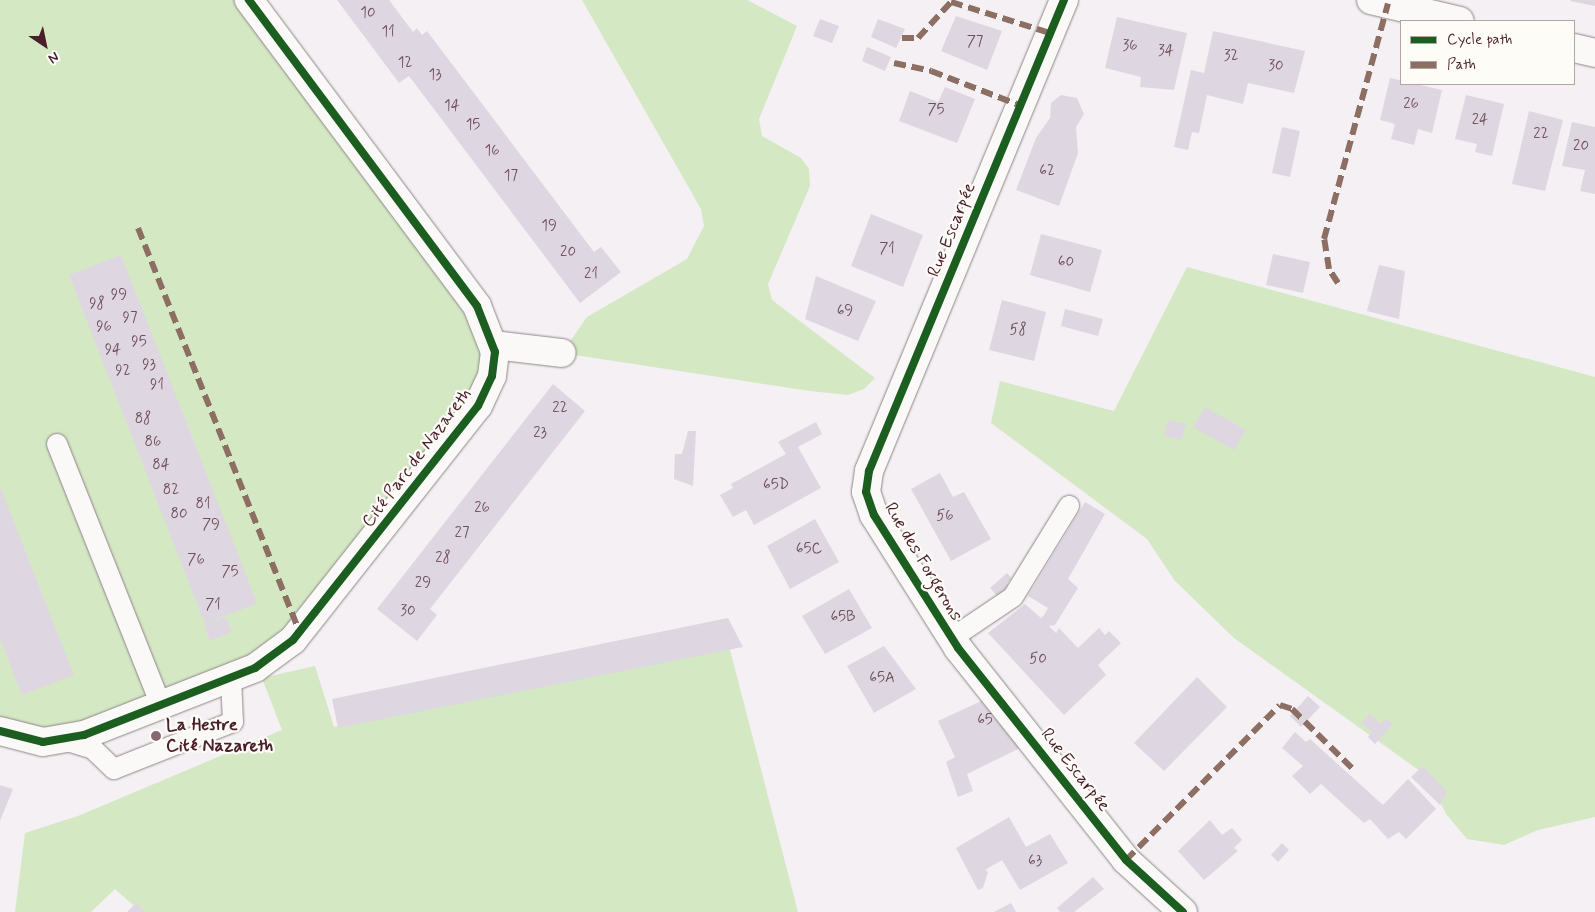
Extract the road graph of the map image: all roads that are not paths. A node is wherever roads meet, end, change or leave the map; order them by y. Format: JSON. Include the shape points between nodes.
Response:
{"nodes":[{"id":1,"x":249,"y":0,"type":"edge"},
{"id":2,"x":1064,"y":0,"type":"edge"},
{"id":3,"x":1371,"y":0,"type":"edge"},
{"id":4,"x":1456,"y":20,"type":"edge"},
{"id":5,"x":1575,"y":48,"type":"edge"},
{"id":6,"x":1595,"y":54,"type":"edge"},
{"id":7,"x":494,"y":345,"type":"junction"},
{"id":8,"x":562,"y":353,"type":"dead end"},
{"id":9,"x":58,"y":444,"type":"dead end"},
{"id":10,"x":869,"y":472,"type":"joint"},
{"id":11,"x":1069,"y":506,"type":"dead end"},
{"id":12,"x":952,"y":638,"type":"junction"},
{"id":13,"x":231,"y":678,"type":"junction"},
{"id":14,"x":161,"y":706,"type":"junction"},
{"id":15,"x":0,"y":731,"type":"edge"},
{"id":16,"x":62,"y":739,"type":"junction"},
{"id":17,"x":1183,"y":912,"type":"edge"}],
"edges":[{"from":1,"to":7,"type":"street","name":"Cité Parc de Nazareth","via":[[477,306]]},
{"from":2,"to":10,"type":"street","name":"Rue Escarpée"},
{"from":3,"to":4,"type":"street"},
{"from":5,"to":6,"type":"street"},
{"from":7,"to":8,"type":"street"},
{"from":7,"to":13,"type":"street","name":"Cité Parc de Nazareth","via":[[492,376],[478,406],[310,622],[278,651]]},
{"from":9,"to":14,"type":"lane"},
{"from":10,"to":12,"type":"street","name":"Rue des Forgerons","via":[[866,492],[874,515]]},
{"from":11,"to":12,"type":"lane","via":[[1013,597]]},
{"from":12,"to":17,"type":"street","name":"Rue Escarpée","via":[[1126,860]]},
{"from":13,"to":14,"type":"street","name":"Cité Parc de Nazareth"},
{"from":13,"to":16,"type":"lane","via":[[233,722],[114,769],[92,749]]},
{"from":14,"to":16,"type":"street","name":"Cité Parc de Nazareth"},
{"from":15,"to":16,"type":"street","name":"Cité Parc de Nazareth","via":[[43,742]]}]}
